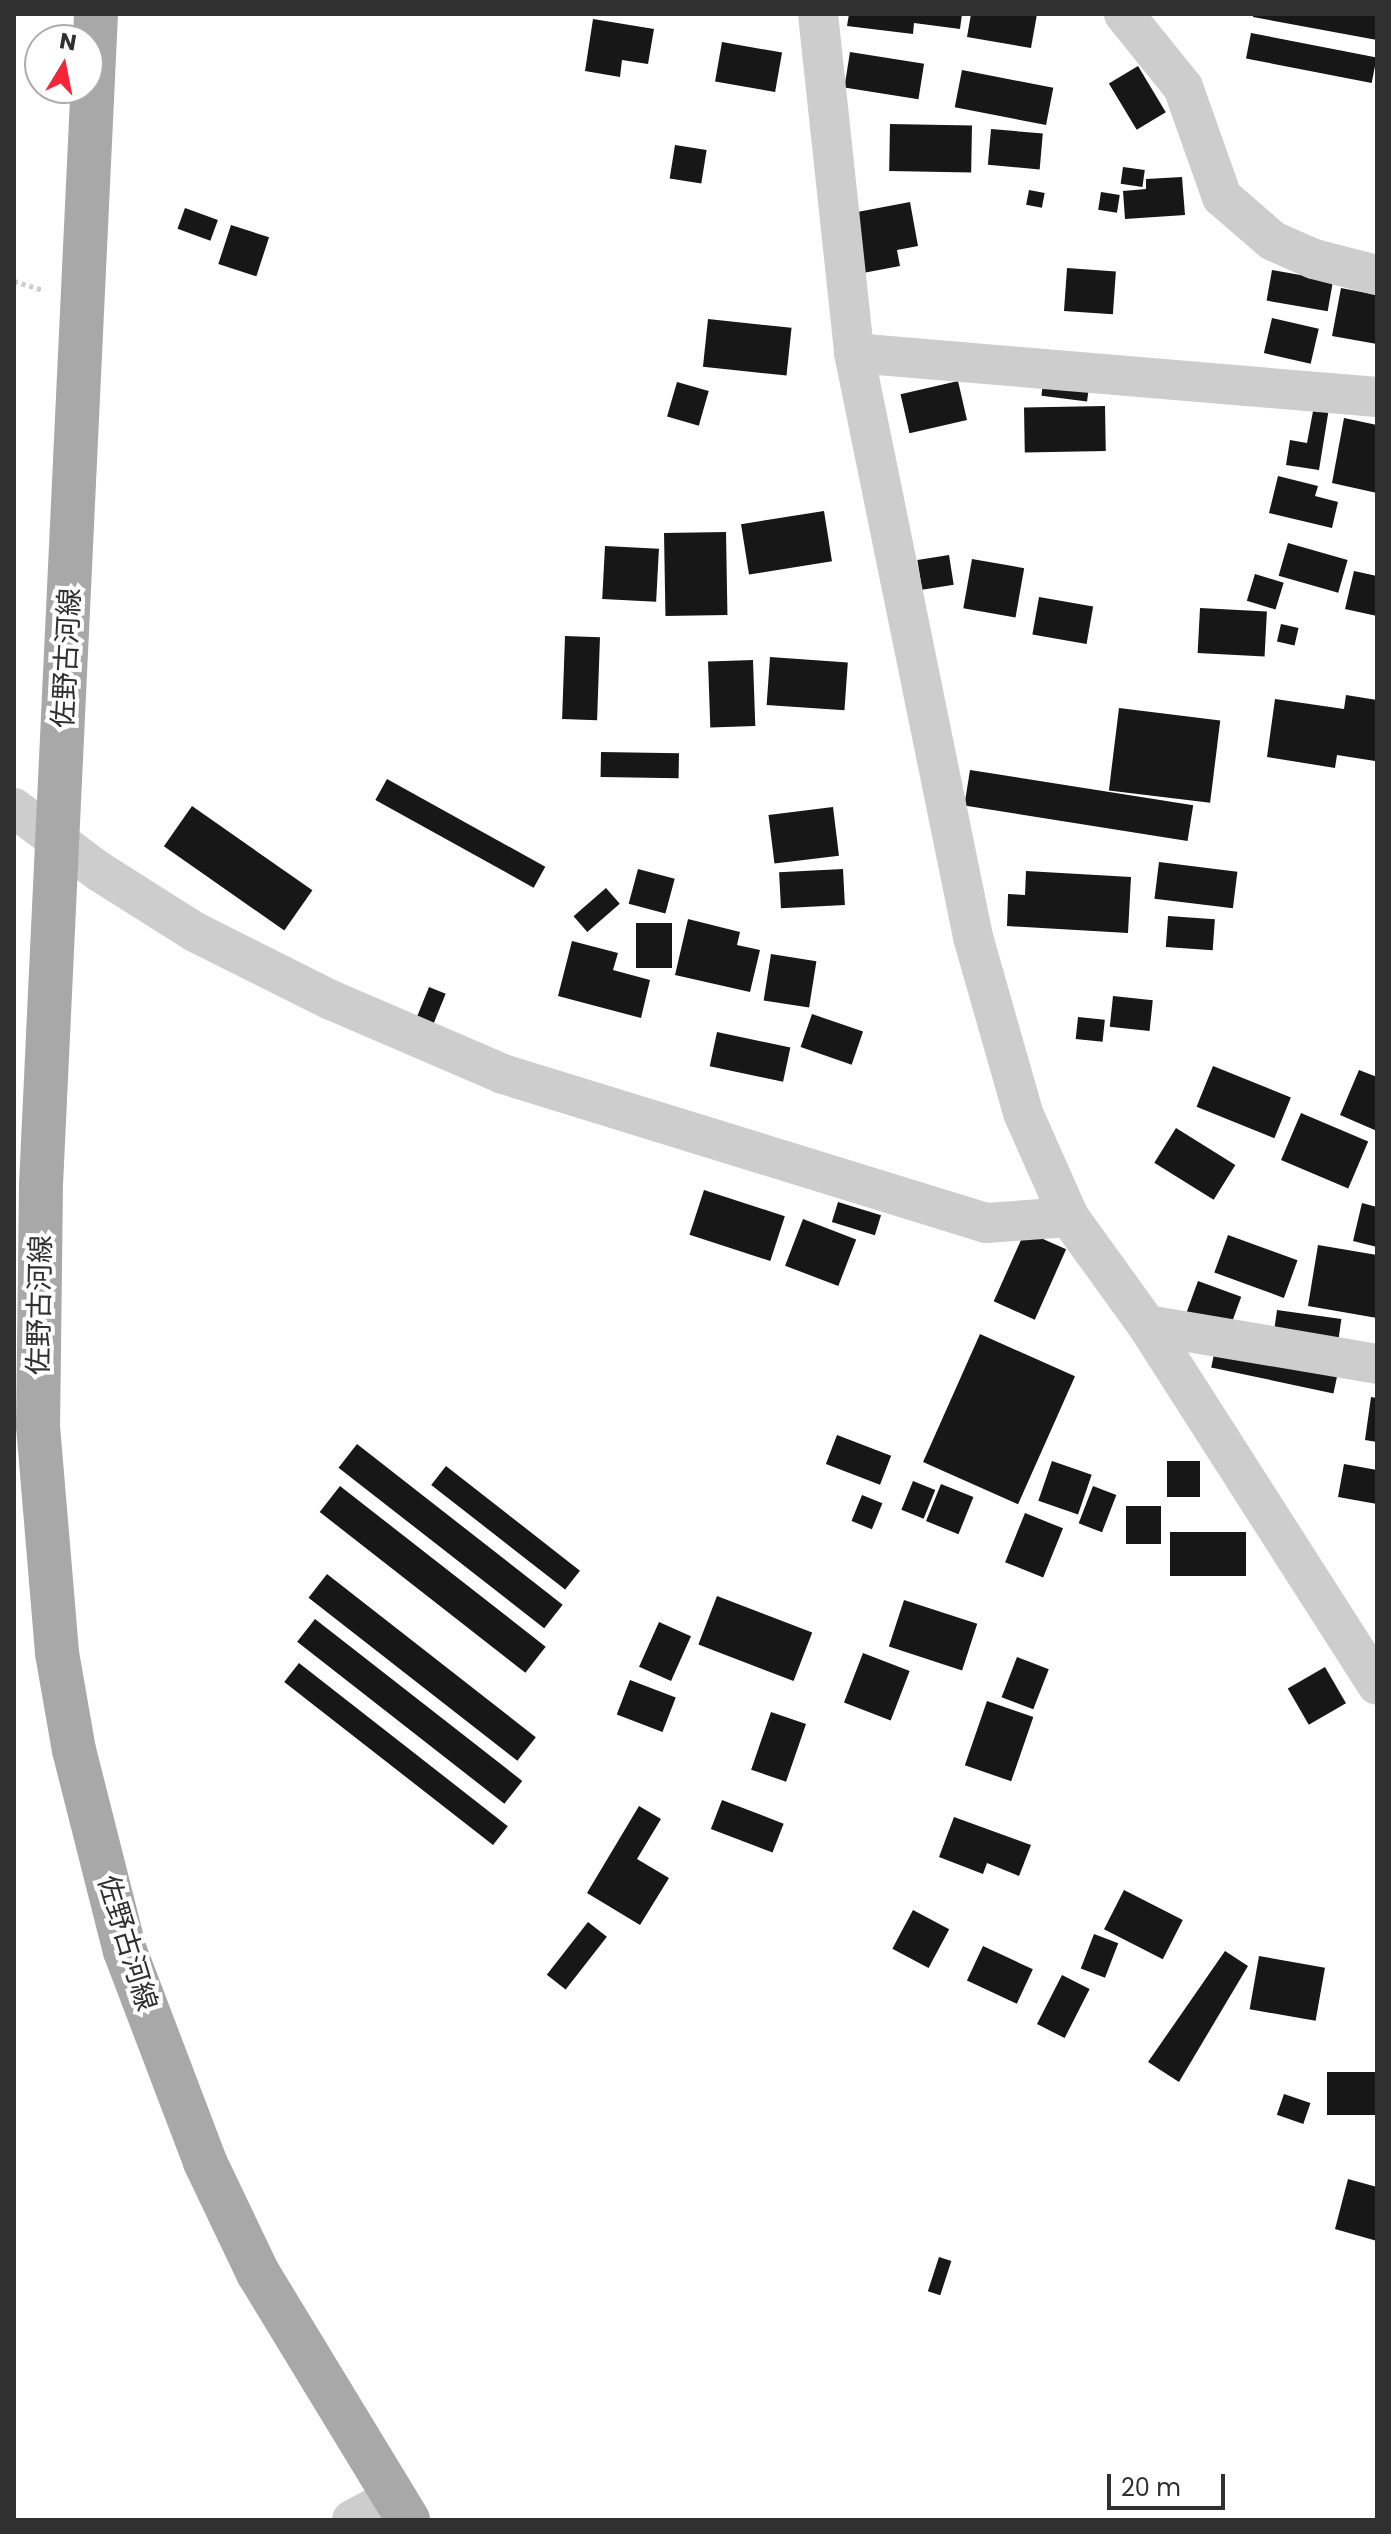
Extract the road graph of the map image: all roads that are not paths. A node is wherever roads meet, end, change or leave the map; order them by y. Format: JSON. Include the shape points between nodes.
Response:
{"nodes":[{"id":1,"x":96,"y":14,"type":"edge"},
{"id":2,"x":818,"y":14,"type":"edge"},
{"id":3,"x":1127,"y":15,"type":"edge"},
{"id":4,"x":1377,"y":275,"type":"edge"},
{"id":5,"x":854,"y":353,"type":"junction"},
{"id":6,"x":1377,"y":397,"type":"edge"},
{"id":7,"x":14,"y":808,"type":"edge"},
{"id":8,"x":58,"y":841,"type":"junction"},
{"id":9,"x":1069,"y":1217,"type":"junction"},
{"id":10,"x":1147,"y":1325,"type":"junction"},
{"id":11,"x":1377,"y":1364,"type":"edge"},
{"id":12,"x":1372,"y":1666,"type":"edge"},
{"id":13,"x":400,"y":2509,"type":"edge"},
{"id":14,"x":352,"y":2520,"type":"edge"}],
"edges":[{"from":1,"to":8,"type":"main road","name":"佐野古河線"},
{"from":2,"to":5,"type":"street"},
{"from":3,"to":4,"type":"street","via":[[1183,87],[1222,197],[1273,241],[1314,259]]},
{"from":5,"to":6,"type":"street"},
{"from":5,"to":9,"type":"street","via":[[973,937],[1023,1113]]},
{"from":7,"to":8,"type":"street"},
{"from":8,"to":9,"type":"street","via":[[195,932],[331,1000],[503,1074],[986,1223]]},
{"from":8,"to":13,"type":"main road","name":"佐野古河線","via":[[41,1184],[38,1426],[57,1653],[74,1750],[125,1951],[205,2162],[258,2273]]},
{"from":9,"to":10,"type":"street"},
{"from":10,"to":11,"type":"street"},
{"from":10,"to":12,"type":"street"},
{"from":13,"to":14,"type":"street"}]}
